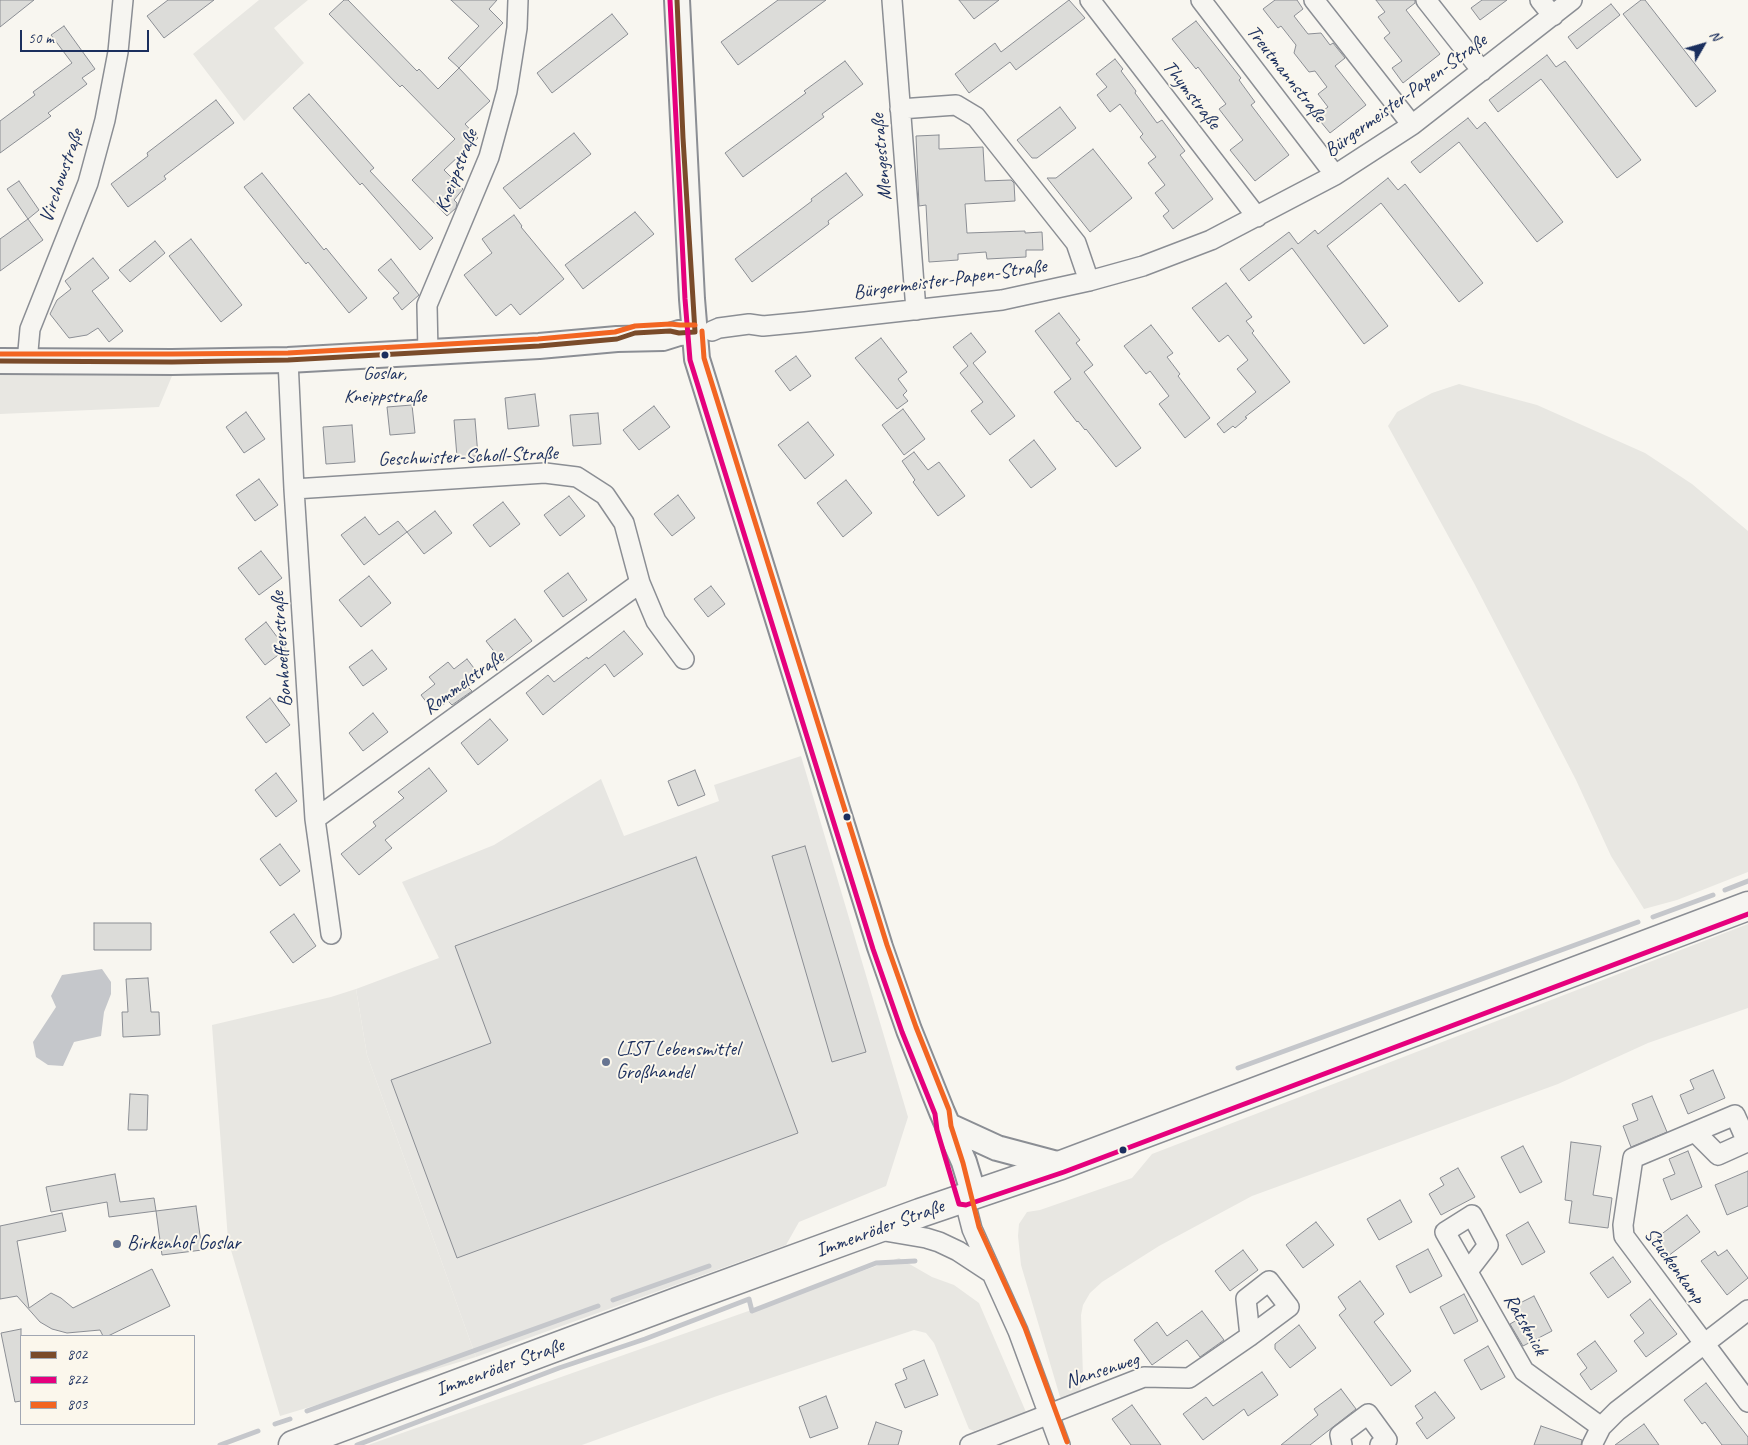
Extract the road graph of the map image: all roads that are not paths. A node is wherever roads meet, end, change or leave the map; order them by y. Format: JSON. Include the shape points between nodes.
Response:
{"nodes":[{"id":1,"x":123,"y":0,"type":"edge"},
{"id":2,"x":518,"y":0,"type":"edge"},
{"id":3,"x":677,"y":0,"type":"edge"},
{"id":4,"x":892,"y":0,"type":"edge"},
{"id":5,"x":1090,"y":0,"type":"edge"},
{"id":6,"x":1201,"y":0,"type":"edge"},
{"id":7,"x":1314,"y":0,"type":"edge"},
{"id":8,"x":1426,"y":0,"type":"edge"},
{"id":9,"x":1540,"y":0,"type":"edge"},
{"id":10,"x":1572,"y":0,"type":"edge"},
{"id":11,"x":1553,"y":16,"type":"junction"},
{"id":12,"x":1482,"y":71,"type":"junction"},
{"id":13,"x":900,"y":109,"type":"junction"},
{"id":14,"x":1412,"y":125,"type":"junction"},
{"id":15,"x":1335,"y":175,"type":"junction"},
{"id":16,"x":1257,"y":217,"type":"junction"},
{"id":17,"x":1089,"y":281,"type":"junction"},
{"id":18,"x":916,"y":310,"type":"junction"},
{"id":19,"x":695,"y":332,"type":"junction"},
{"id":20,"x":428,"y":353,"type":"junction"},
{"id":21,"x":288,"y":360,"type":"junction"},
{"id":22,"x":0,"y":361,"type":"edge"},
{"id":23,"x":27,"y":362,"type":"junction"},
{"id":24,"x":294,"y":489,"type":"junction"},
{"id":25,"x":640,"y":583,"type":"junction"},
{"id":26,"x":684,"y":659,"type":"dead end"},
{"id":27,"x":315,"y":819,"type":"junction"},
{"id":28,"x":1748,"y":906,"type":"edge"},
{"id":29,"x":331,"y":934,"type":"dead end"},
{"id":30,"x":946,"y":1120,"type":"junction"},
{"id":31,"x":1695,"y":1132,"type":"dead end"},
{"id":32,"x":1061,"y":1165,"type":"junction"},
{"id":33,"x":969,"y":1196,"type":"junction"},
{"id":34,"x":875,"y":1230,"type":"junction"},
{"id":35,"x":1468,"y":1271,"type":"dead end"},
{"id":36,"x":990,"y":1272,"type":"junction"},
{"id":37,"x":1000,"y":1290,"type":"junction"},
{"id":38,"x":1748,"y":1310,"type":"edge"},
{"id":39,"x":1250,"y":1336,"type":"dead end"},
{"id":40,"x":1704,"y":1344,"type":"junction"},
{"id":41,"x":1748,"y":1402,"type":"edge"},
{"id":42,"x":1047,"y":1414,"type":"junction"},
{"id":43,"x":1602,"y":1428,"type":"junction"},
{"id":44,"x":292,"y":1445,"type":"edge"},
{"id":45,"x":970,"y":1445,"type":"edge"},
{"id":46,"x":1060,"y":1445,"type":"edge"},
{"id":47,"x":1342,"y":1445,"type":"edge"},
{"id":48,"x":1380,"y":1445,"type":"edge"},
{"id":49,"x":1592,"y":1445,"type":"edge"}],
"edges":[{"from":1,"to":23,"type":"street","name":"Virchowstraße","via":[[118,52],[88,184],[30,329]]},
{"from":2,"to":20,"type":"street","name":"Kneippstraße","via":[[507,91],[489,157],[427,304]]},
{"from":3,"to":19,"type":"street"},
{"from":4,"to":13,"type":"street","name":"Mengestraße"},
{"from":5,"to":16,"type":"street","name":"Thymstraße"},
{"from":6,"to":15,"type":"street","name":"Treutmannstraße"},
{"from":7,"to":14,"type":"street"},
{"from":8,"to":12,"type":"street"},
{"from":9,"to":11,"type":"street"},
{"from":10,"to":11,"type":"street","name":"Bürgermeister-Papen-Straße"},
{"from":11,"to":12,"type":"street","name":"Bürgermeister-Papen-Straße"},
{"from":12,"to":14,"type":"street","name":"Bürgermeister-Papen-Straße"},
{"from":13,"to":17,"type":"street","via":[[956,106],[976,116],[1076,243]]},
{"from":13,"to":18,"type":"street","name":"Mengestraße"},
{"from":14,"to":15,"type":"street","name":"Bürgermeister-Papen-Straße"},
{"from":15,"to":16,"type":"street","name":"Bürgermeister-Papen-Straße"},
{"from":16,"to":17,"type":"street","name":"Bürgermeister-Papen-Straße","via":[[1186,250]]},
{"from":17,"to":18,"type":"street","name":"Bürgermeister-Papen-Straße","via":[[1002,300]]},
{"from":18,"to":19,"type":"street","name":"Bürgermeister-Papen-Straße","via":[[763,326],[750,331]]},
{"from":19,"to":20,"type":"street","via":[[670,330],[635,333],[616,340]]},
{"from":19,"to":30,"type":"street","via":[[701,374],[880,948]]},
{"from":20,"to":21,"type":"street"},
{"from":21,"to":23,"type":"street"},
{"from":21,"to":24,"type":"street","name":"Bonhoefferstraße"},
{"from":22,"to":23,"type":"street"},
{"from":24,"to":25,"type":"street","name":"Geschwister-Scholl-Straße","via":[[545,473],[577,477],[605,495],[624,523]]},
{"from":24,"to":27,"type":"street","name":"Bonhoefferstraße"},
{"from":25,"to":26,"type":"street","name":"Geschwister-Scholl-Straße","via":[[656,621]]},
{"from":25,"to":27,"type":"street","name":"Rommelstraße"},
{"from":27,"to":29,"type":"street","name":"Bonhoefferstraße"},
{"from":28,"to":32,"type":"main road","name":"Immenröder Straße"},
{"from":30,"to":32,"type":"street","via":[[997,1148]]},
{"from":30,"to":33,"type":"street","via":[[964,1162]]},
{"from":31,"to":40,"type":"street","name":"Stuckenkamp","via":[[1633,1158],[1623,1225],[1624,1236]]},
{"from":32,"to":33,"type":"main road","name":"Immenröder Straße"},
{"from":33,"to":34,"type":"main road","name":"Immenröder Straße"},
{"from":33,"to":36,"type":"street","via":[[972,1229]]},
{"from":33,"to":37,"type":"street"},
{"from":34,"to":36,"type":"street","via":[[939,1242]]},
{"from":34,"to":44,"type":"main road","name":"Immenröder Straße"},
{"from":35,"to":43,"type":"street","name":"Ratsknick","via":[[1524,1371]]},
{"from":36,"to":37,"type":"street"},
{"from":37,"to":42,"type":"street"},
{"from":38,"to":40,"type":"street"},
{"from":39,"to":42,"type":"street","name":"Nansenweg","via":[[1189,1378],[1144,1377]]},
{"from":40,"to":41,"type":"street"},
{"from":40,"to":43,"type":"street","via":[[1617,1411]]},
{"from":42,"to":45,"type":"street","name":"Nansenweg"},
{"from":42,"to":46,"type":"street"},
{"from":43,"to":49,"type":"street"},
{"from":47,"to":48,"type":"street","via":[[1340,1435],[1368,1414],[1387,1440]]}]}
